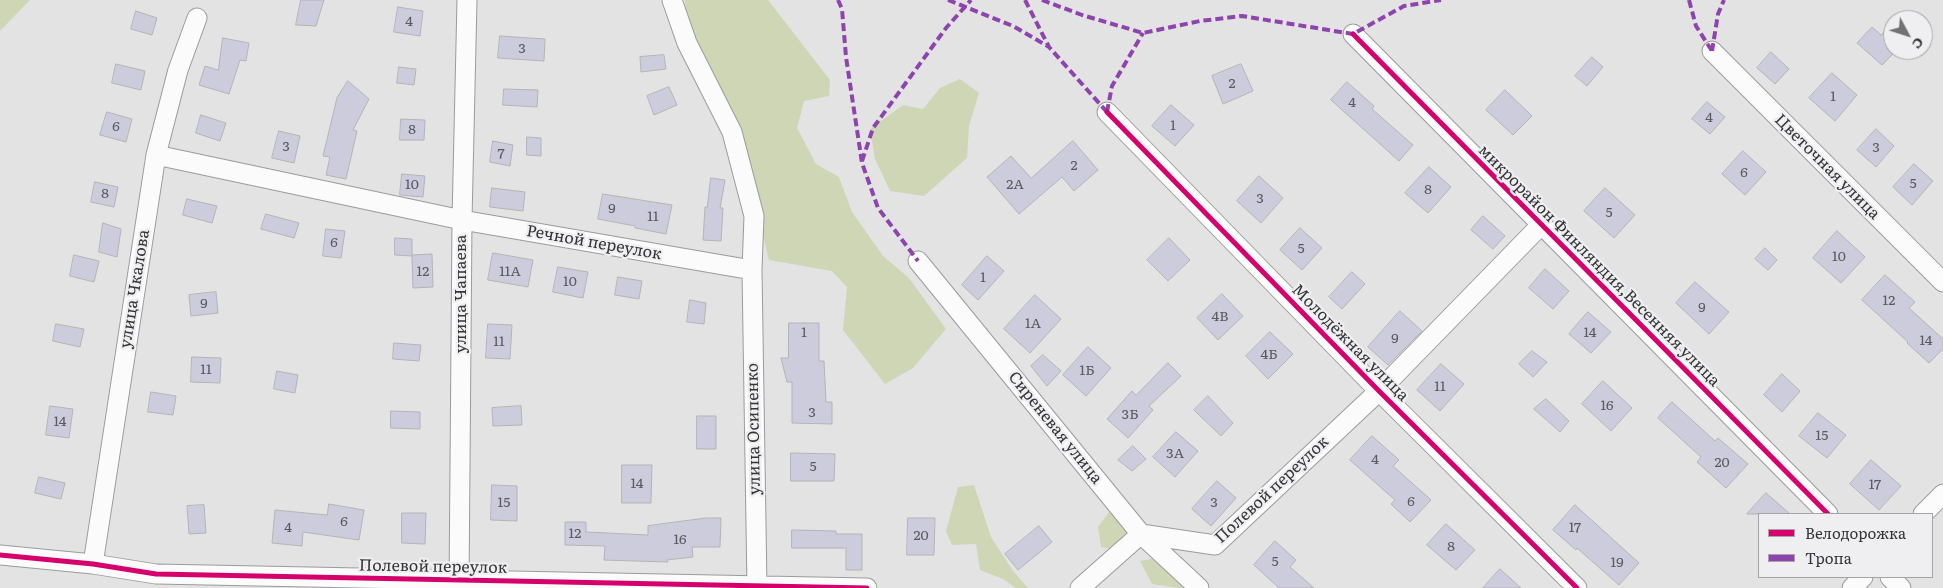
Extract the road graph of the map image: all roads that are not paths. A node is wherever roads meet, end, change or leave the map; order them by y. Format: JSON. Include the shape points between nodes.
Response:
{"nodes":[{"id":1,"x":467,"y":0,"type":"edge"},
{"id":2,"x":672,"y":0,"type":"edge"},
{"id":3,"x":197,"y":18,"type":"dead end"},
{"id":4,"x":1353,"y":34,"type":"dead end"},
{"id":5,"x":1712,"y":51,"type":"dead end"},
{"id":6,"x":1106,"y":112,"type":"dead end"},
{"id":7,"x":156,"y":156,"type":"junction"},
{"id":8,"x":462,"y":220,"type":"junction"},
{"id":9,"x":1541,"y":225,"type":"junction"},
{"id":10,"x":918,"y":261,"type":"dead end"},
{"id":11,"x":752,"y":270,"type":"junction"},
{"id":12,"x":1943,"y":282,"type":"edge"},
{"id":13,"x":1379,"y":391,"type":"junction"},
{"id":14,"x":1943,"y":494,"type":"edge"},
{"id":15,"x":1827,"y":513,"type":"edge"},
{"id":16,"x":1924,"y":513,"type":"edge"},
{"id":17,"x":1141,"y":534,"type":"junction"},
{"id":18,"x":0,"y":555,"type":"edge"},
{"id":19,"x":93,"y":564,"type":"junction"},
{"id":20,"x":1862,"y":578,"type":"edge"},
{"id":21,"x":1891,"y":578,"type":"edge"},
{"id":22,"x":156,"y":581,"type":"edge"},
{"id":23,"x":459,"y":584,"type":"edge"},
{"id":24,"x":756,"y":586,"type":"edge"},
{"id":25,"x":867,"y":588,"type":"edge"},
{"id":26,"x":1080,"y":588,"type":"edge"},
{"id":27,"x":1199,"y":588,"type":"edge"},
{"id":28,"x":1578,"y":588,"type":"edge"},
{"id":29,"x":1852,"y":588,"type":"edge"},
{"id":30,"x":1901,"y":588,"type":"edge"}],
"edges":[{"from":1,"to":8,"type":"street","name":"улица Чапаева"},
{"from":2,"to":11,"type":"street","via":[[687,43],[732,132],[754,216]]},
{"from":3,"to":7,"type":"street","name":"улица Чкалова","via":[[178,70]]},
{"from":4,"to":9,"type":"street","name":"микрорайон Финляндия,Весенняя улица"},
{"from":5,"to":12,"type":"street","name":"Цветочная улица"},
{"from":6,"to":13,"type":"street","name":"Молодёжная улица"},
{"from":7,"to":8,"type":"street","name":"Речной переулок"},
{"from":7,"to":19,"type":"street","name":"улица Чкалова"},
{"from":8,"to":11,"type":"street","name":"Речной переулок"},
{"from":8,"to":23,"type":"street","name":"улица Чапаева"},
{"from":9,"to":13,"type":"street"},
{"from":9,"to":15,"type":"street","name":"микрорайон Финляндия,Весенняя улица"},
{"from":10,"to":17,"type":"street","name":"Сиреневая улица"},
{"from":11,"to":24,"type":"street","name":"улица Осипенко"},
{"from":13,"to":17,"type":"street","name":"Полевой переулок","via":[[1215,546]]},
{"from":13,"to":28,"type":"street","name":"Молодёжная улица"},
{"from":14,"to":16,"type":"street"},
{"from":17,"to":26,"type":"street"},
{"from":17,"to":27,"type":"street","name":"Сиреневая улица"},
{"from":18,"to":19,"type":"street","name":"Полевой переулок"},
{"from":19,"to":22,"type":"street","name":"Полевой переулок"},
{"from":20,"to":29,"type":"street"},
{"from":21,"to":30,"type":"street"},
{"from":22,"to":23,"type":"street","name":"Полевой переулок"},
{"from":23,"to":24,"type":"street","name":"Полевой переулок"},
{"from":24,"to":25,"type":"street","name":"Полевой переулок"}]}
